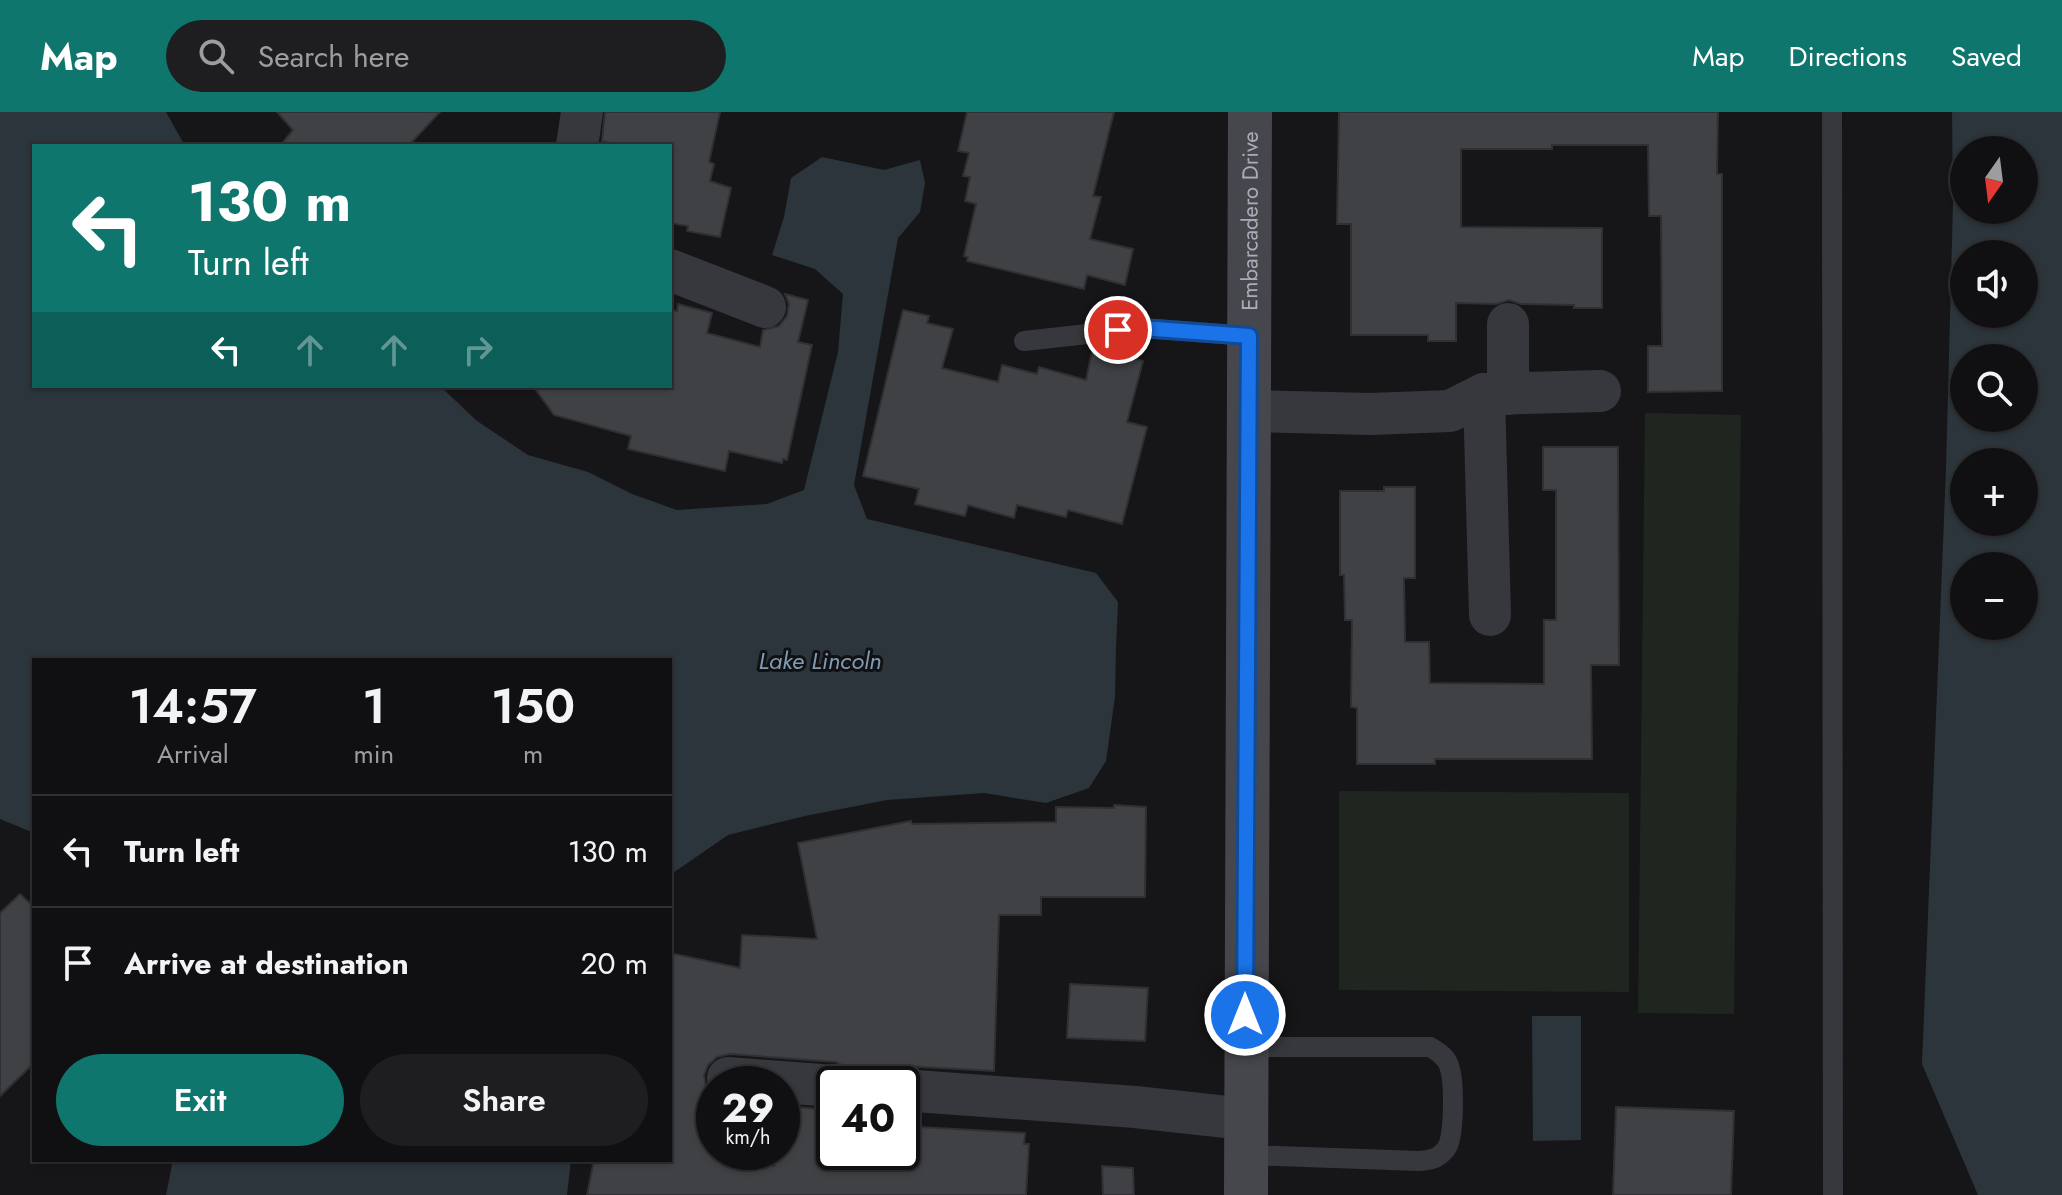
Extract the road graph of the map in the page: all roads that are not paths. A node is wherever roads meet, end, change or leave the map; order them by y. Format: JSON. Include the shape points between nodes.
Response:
{"nodes":[{"id":1,"x":582,"y":112,"type":"edge"},
{"id":2,"x":1250,"y":112,"type":"edge"},
{"id":3,"x":1832,"y":112,"type":"edge"},
{"id":4,"x":577,"y":144,"type":"edge"},
{"id":5,"x":672,"y":271,"type":"edge"},
{"id":6,"x":765,"y":307,"type":"dead end"},
{"id":7,"x":1508,"y":324,"type":"dead end"},
{"id":8,"x":1249,"y":336,"type":"junction"},
{"id":9,"x":1024,"y":341,"type":"dead end"},
{"id":10,"x":1600,"y":391,"type":"dead end"},
{"id":11,"x":1496,"y":394,"type":"junction"},
{"id":12,"x":1249,"y":411,"type":"junction"},
{"id":13,"x":1490,"y":615,"type":"dead end"},
{"id":14,"x":1245,"y":1047,"type":"junction"},
{"id":15,"x":920,"y":1091,"type":"edge"},
{"id":16,"x":1246,"y":1156,"type":"edge"},
{"id":17,"x":1833,"y":1195,"type":"edge"}],
"edges":[{"from":1,"to":4,"type":"street"},
{"from":2,"to":8,"type":"street","name":"Embarcadero Drive"},
{"from":3,"to":17,"type":"lane"},
{"from":5,"to":6,"type":"street"},
{"from":7,"to":11,"type":"street"},
{"from":8,"to":9,"type":"lane","via":[[1142,328]]},
{"from":8,"to":12,"type":"street","name":"Embarcadero Drive"},
{"from":10,"to":11,"type":"street"},
{"from":11,"to":12,"type":"street","via":[[1450,411]]},
{"from":11,"to":13,"type":"street"},
{"from":12,"to":14,"type":"street","name":"Embarcadero Drive"},
{"from":14,"to":16,"type":"street","name":"Embarcadero Drive"},
{"from":14,"to":16,"type":"lane","via":[[1430,1047],[1443,1055],[1450,1069],[1452,1133],[1436,1159],[1419,1161]]},
{"from":15,"to":16,"type":"street","via":[[1135,1107]]}]}
